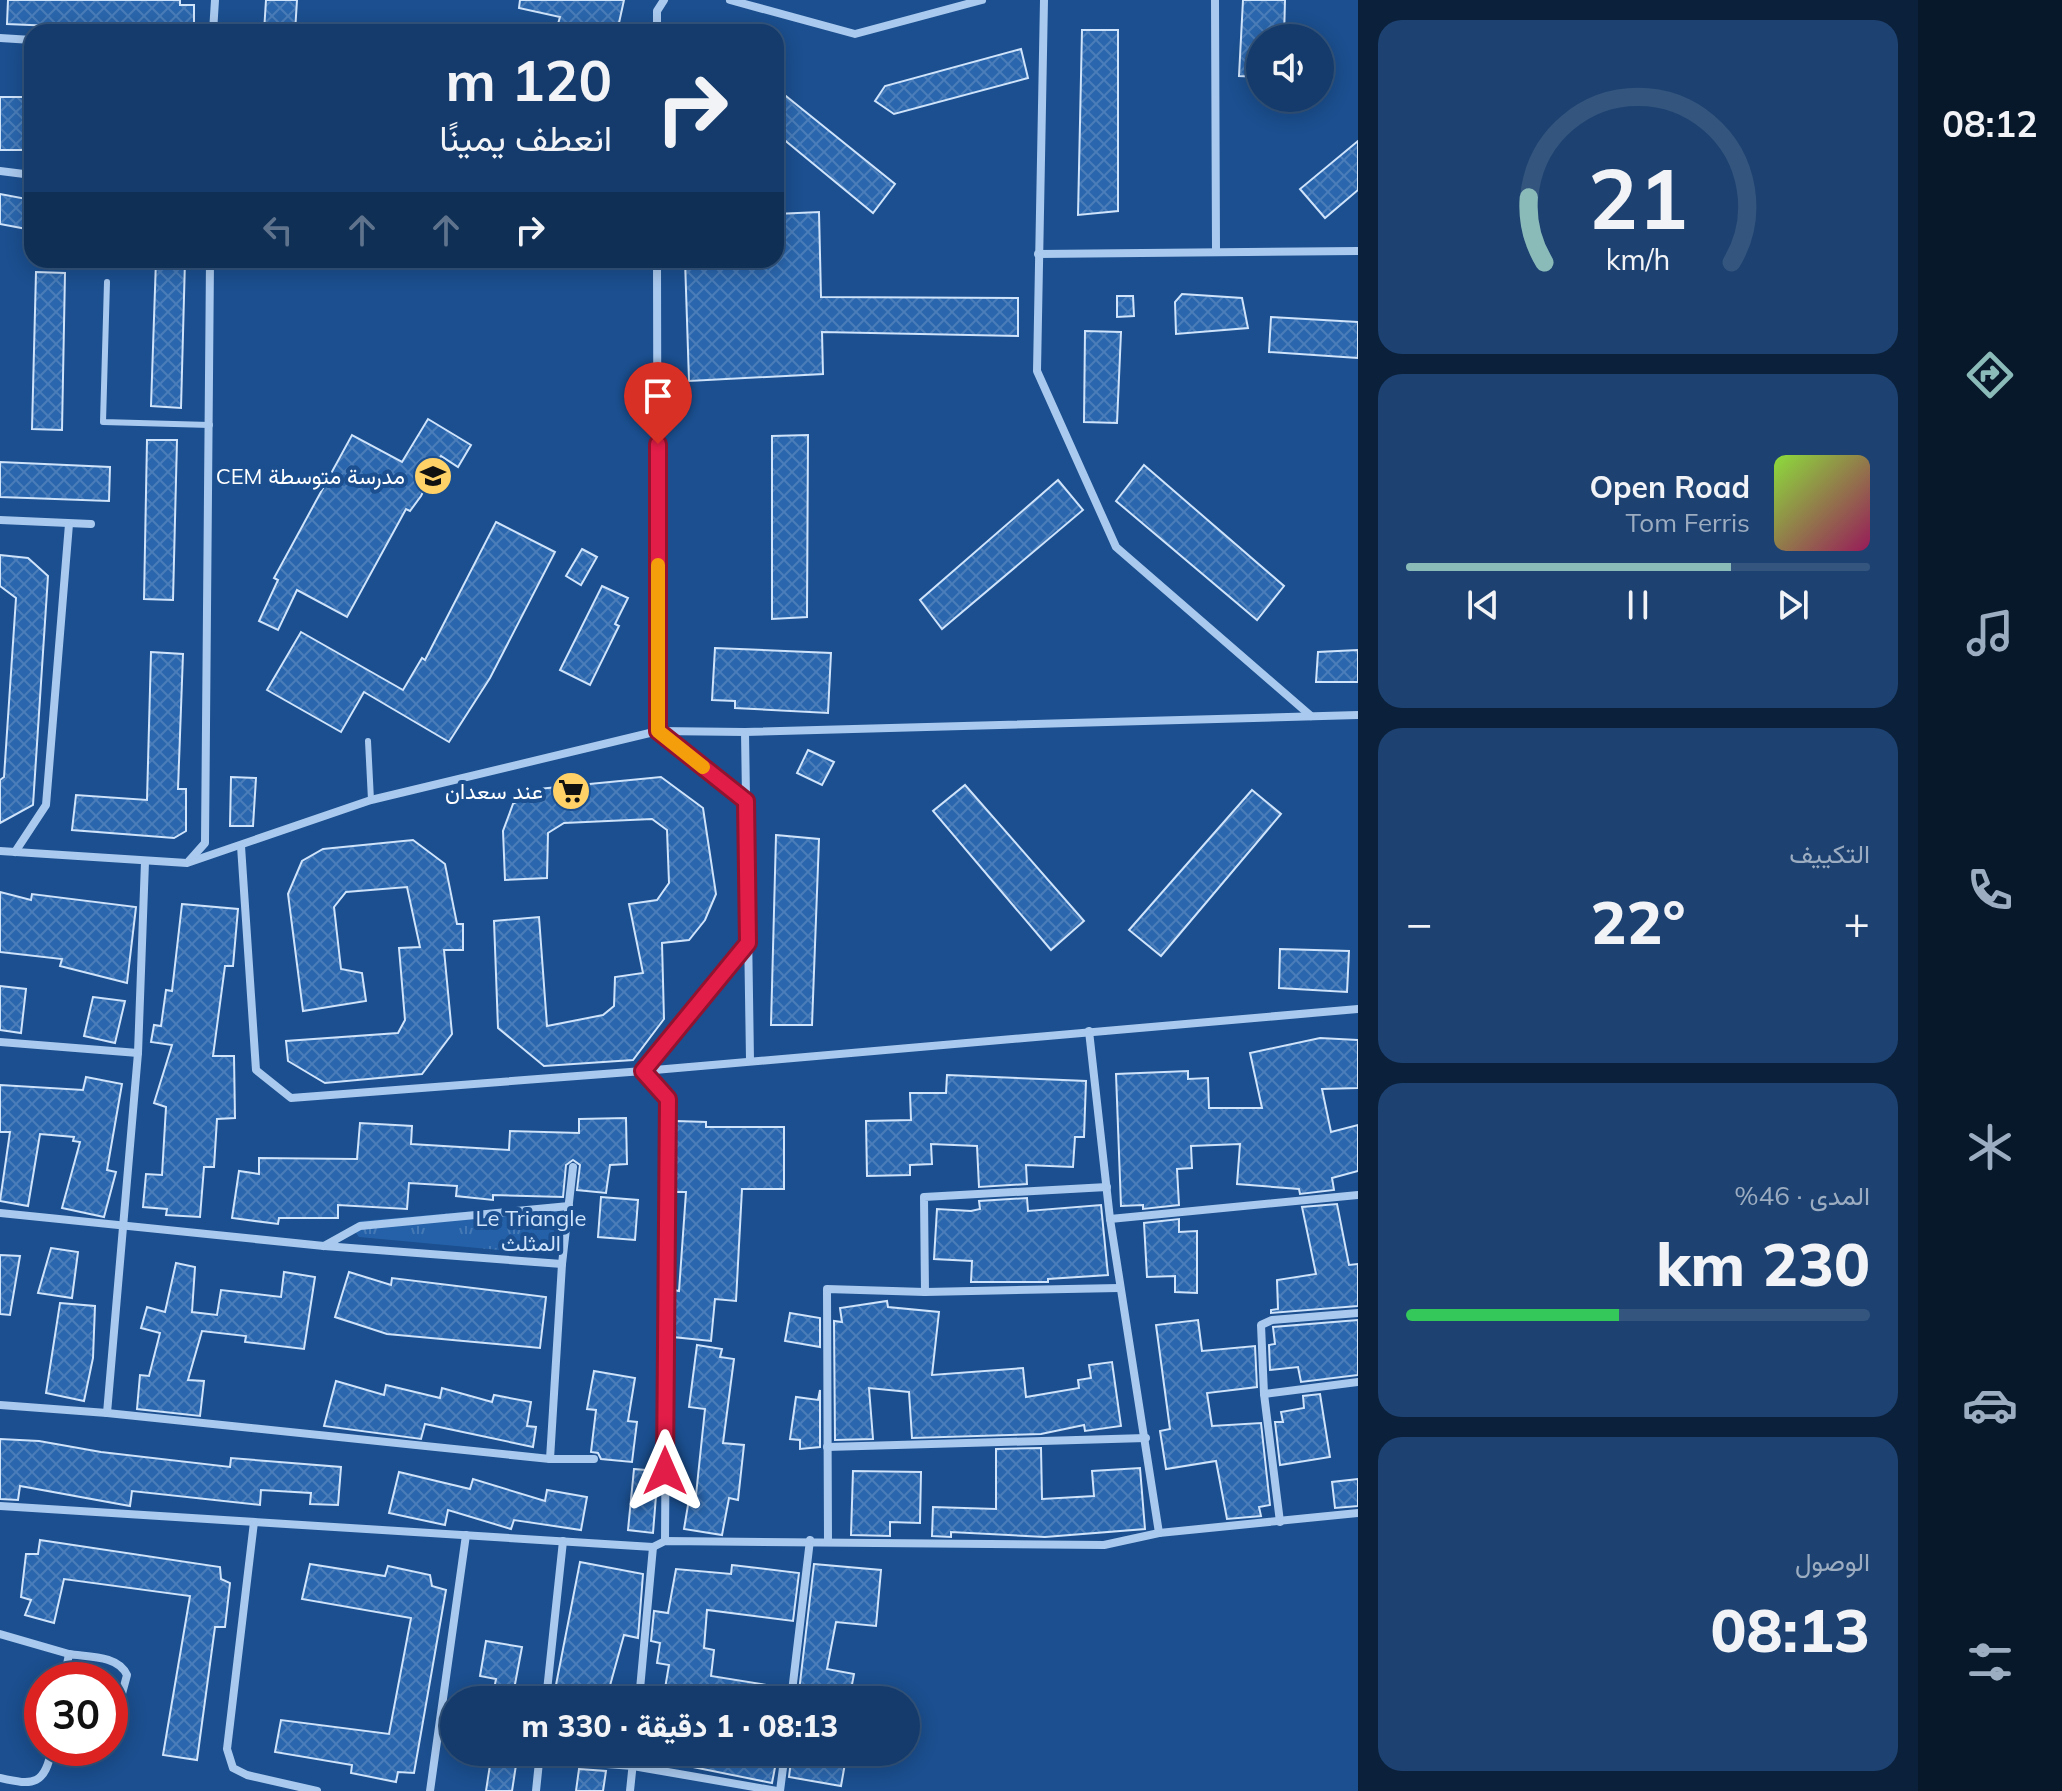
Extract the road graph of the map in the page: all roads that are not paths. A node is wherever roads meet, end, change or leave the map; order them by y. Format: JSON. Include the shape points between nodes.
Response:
{"nodes":[{"id":1,"x":215,"y":0,"type":"edge"},
{"id":2,"x":664,"y":0,"type":"edge"},
{"id":3,"x":730,"y":0,"type":"edge"},
{"id":4,"x":982,"y":0,"type":"edge"},
{"id":5,"x":1044,"y":0,"type":"edge"},
{"id":6,"x":1215,"y":0,"type":"edge"},
{"id":7,"x":214,"y":24,"type":"edge"},
{"id":8,"x":657,"y":24,"type":"edge"},
{"id":9,"x":0,"y":38,"type":"edge"},
{"id":10,"x":24,"y":40,"type":"edge"},
{"id":11,"x":0,"y":171,"type":"edge"},
{"id":12,"x":24,"y":174,"type":"edge"},
{"id":13,"x":1358,"y":251,"type":"edge"},
{"id":14,"x":1216,"y":252,"type":"junction"},
{"id":15,"x":1038,"y":254,"type":"junction"},
{"id":16,"x":210,"y":268,"type":"edge"},
{"id":17,"x":657,"y":268,"type":"edge"},
{"id":18,"x":107,"y":282,"type":"dead end"},
{"id":19,"x":210,"y":425,"type":"junction"},
{"id":20,"x":0,"y":520,"type":"edge"},
{"id":21,"x":69,"y":524,"type":"junction"},
{"id":22,"x":91,"y":524,"type":"dead end"},
{"id":23,"x":1358,"y":715,"type":"edge"},
{"id":24,"x":1311,"y":716,"type":"junction"},
{"id":25,"x":658,"y":731,"type":"junction"},
{"id":26,"x":745,"y":732,"type":"junction"},
{"id":27,"x":368,"y":741,"type":"dead end"},
{"id":28,"x":371,"y":800,"type":"junction"},
{"id":29,"x":746,"y":801,"type":"junction"},
{"id":30,"x":241,"y":846,"type":"junction"},
{"id":31,"x":0,"y":851,"type":"edge"},
{"id":32,"x":15,"y":852,"type":"junction"},
{"id":33,"x":145,"y":862,"type":"junction"},
{"id":34,"x":187,"y":863,"type":"junction"},
{"id":35,"x":748,"y":943,"type":"junction"},
{"id":36,"x":1358,"y":1009,"type":"edge"},
{"id":37,"x":1089,"y":1031,"type":"junction"},
{"id":38,"x":0,"y":1042,"type":"edge"},
{"id":39,"x":138,"y":1053,"type":"junction"},
{"id":40,"x":750,"y":1060,"type":"junction"},
{"id":41,"x":643,"y":1071,"type":"junction"},
{"id":42,"x":573,"y":1167,"type":"dead end"},
{"id":43,"x":1107,"y":1187,"type":"junction"},
{"id":44,"x":1358,"y":1195,"type":"edge"},
{"id":45,"x":569,"y":1206,"type":"junction"},
{"id":46,"x":0,"y":1213,"type":"edge"},
{"id":47,"x":1110,"y":1219,"type":"junction"},
{"id":48,"x":123,"y":1224,"type":"junction"},
{"id":49,"x":324,"y":1246,"type":"junction"},
{"id":50,"x":562,"y":1264,"type":"junction"},
{"id":51,"x":1119,"y":1288,"type":"junction"},
{"id":52,"x":925,"y":1292,"type":"junction"},
{"id":53,"x":1358,"y":1313,"type":"edge"},
{"id":54,"x":1358,"y":1382,"type":"edge"},
{"id":55,"x":1264,"y":1394,"type":"junction"},
{"id":56,"x":0,"y":1405,"type":"edge"},
{"id":57,"x":107,"y":1413,"type":"junction"},
{"id":58,"x":1146,"y":1438,"type":"junction"},
{"id":59,"x":827,"y":1447,"type":"junction"},
{"id":60,"x":550,"y":1459,"type":"junction"},
{"id":61,"x":594,"y":1459,"type":"dead end"},
{"id":62,"x":0,"y":1506,"type":"edge"},
{"id":63,"x":1358,"y":1513,"type":"edge"},
{"id":64,"x":254,"y":1522,"type":"junction"},
{"id":65,"x":1280,"y":1522,"type":"junction"},
{"id":66,"x":1159,"y":1533,"type":"junction"},
{"id":67,"x":466,"y":1535,"type":"junction"},
{"id":68,"x":810,"y":1540,"type":"junction"},
{"id":69,"x":563,"y":1541,"type":"junction"},
{"id":70,"x":665,"y":1541,"type":"junction"},
{"id":71,"x":828,"y":1541,"type":"junction"},
{"id":72,"x":653,"y":1547,"type":"junction"},
{"id":73,"x":0,"y":1634,"type":"edge"},
{"id":74,"x":69,"y":1654,"type":"junction"},
{"id":75,"x":67,"y":1662,"type":"edge"},
{"id":76,"x":117,"y":1662,"type":"edge"},
{"id":77,"x":547,"y":1686,"type":"edge"},
{"id":78,"x":640,"y":1686,"type":"edge"},
{"id":79,"x":793,"y":1686,"type":"edge"},
{"id":80,"x":49,"y":1766,"type":"edge"},
{"id":81,"x":539,"y":1766,"type":"edge"},
{"id":82,"x":633,"y":1766,"type":"joint"},
{"id":83,"x":782,"y":1766,"type":"edge"},
{"id":84,"x":0,"y":1778,"type":"edge"},
{"id":85,"x":317,"y":1791,"type":"edge"},
{"id":86,"x":430,"y":1791,"type":"edge"},
{"id":87,"x":536,"y":1791,"type":"edge"},
{"id":88,"x":630,"y":1791,"type":"edge"},
{"id":89,"x":778,"y":1791,"type":"edge"}],
"edges":[{"from":1,"to":7,"type":"street"},
{"from":2,"to":8,"type":"street"},
{"from":3,"to":4,"type":"street","via":[[855,34]]},
{"from":5,"to":15,"type":"street"},
{"from":6,"to":14,"type":"street"},
{"from":9,"to":10,"type":"street"},
{"from":11,"to":12,"type":"street"},
{"from":13,"to":14,"type":"street"},
{"from":14,"to":15,"type":"street"},
{"from":15,"to":24,"type":"street","via":[[1037,371],[1116,547]]},
{"from":16,"to":19,"type":"street"},
{"from":17,"to":25,"type":"street"},
{"from":18,"to":19,"type":"lane","via":[[103,422]]},
{"from":19,"to":34,"type":"street","via":[[205,843]]},
{"from":20,"to":21,"type":"street"},
{"from":21,"to":22,"type":"street"},
{"from":21,"to":32,"type":"street","via":[[46,805]]},
{"from":23,"to":24,"type":"street"},
{"from":24,"to":26,"type":"street"},
{"from":25,"to":26,"type":"street"},
{"from":25,"to":28,"type":"street"},
{"from":25,"to":29,"type":"street"},
{"from":26,"to":29,"type":"street"},
{"from":27,"to":28,"type":"lane"},
{"from":28,"to":30,"type":"street"},
{"from":29,"to":35,"type":"street"},
{"from":30,"to":34,"type":"street"},
{"from":30,"to":41,"type":"street","via":[[256,1070],[291,1098]]},
{"from":31,"to":32,"type":"street"},
{"from":32,"to":33,"type":"street"},
{"from":33,"to":34,"type":"street"},
{"from":33,"to":39,"type":"street"},
{"from":35,"to":40,"type":"street"},
{"from":35,"to":41,"type":"street"},
{"from":36,"to":37,"type":"street"},
{"from":37,"to":40,"type":"street"},
{"from":37,"to":43,"type":"street"},
{"from":38,"to":39,"type":"street"},
{"from":39,"to":48,"type":"street"},
{"from":40,"to":41,"type":"street"},
{"from":41,"to":70,"type":"street","via":[[668,1099]]},
{"from":42,"to":45,"type":"street"},
{"from":43,"to":47,"type":"street"},
{"from":43,"to":52,"type":"street","via":[[924,1197]]},
{"from":44,"to":47,"type":"street"},
{"from":45,"to":49,"type":"street","via":[[360,1226]]},
{"from":45,"to":50,"type":"street"},
{"from":46,"to":48,"type":"street"},
{"from":47,"to":51,"type":"street"},
{"from":48,"to":49,"type":"street"},
{"from":48,"to":57,"type":"street"},
{"from":49,"to":50,"type":"street"},
{"from":50,"to":60,"type":"street"},
{"from":51,"to":52,"type":"street"},
{"from":51,"to":58,"type":"street"},
{"from":52,"to":59,"type":"street","via":[[827,1289]]},
{"from":53,"to":55,"type":"street","via":[[1261,1325]]},
{"from":54,"to":55,"type":"street"},
{"from":55,"to":65,"type":"street"},
{"from":56,"to":57,"type":"street"},
{"from":57,"to":60,"type":"street"},
{"from":58,"to":59,"type":"street"},
{"from":58,"to":66,"type":"street"},
{"from":59,"to":71,"type":"street"},
{"from":60,"to":61,"type":"street"},
{"from":62,"to":64,"type":"street"},
{"from":63,"to":65,"type":"street"},
{"from":64,"to":67,"type":"street"},
{"from":64,"to":85,"type":"street","via":[[227,1749],[233,1768],[247,1775]]},
{"from":65,"to":66,"type":"street"},
{"from":66,"to":71,"type":"street","via":[[1104,1545]]},
{"from":67,"to":69,"type":"street"},
{"from":67,"to":86,"type":"street"},
{"from":68,"to":70,"type":"street"},
{"from":68,"to":71,"type":"street"},
{"from":68,"to":79,"type":"street"},
{"from":69,"to":72,"type":"street"},
{"from":69,"to":77,"type":"street"},
{"from":70,"to":72,"type":"street"},
{"from":72,"to":78,"type":"street"},
{"from":73,"to":74,"type":"street"},
{"from":74,"to":75,"type":"street"},
{"from":74,"to":76,"type":"street"},
{"from":80,"to":84,"type":"street","via":[[39,1780],[24,1784]]},
{"from":81,"to":87,"type":"street"},
{"from":82,"to":88,"type":"street"},
{"from":82,"to":89,"type":"street"},
{"from":83,"to":89,"type":"street"}]}
